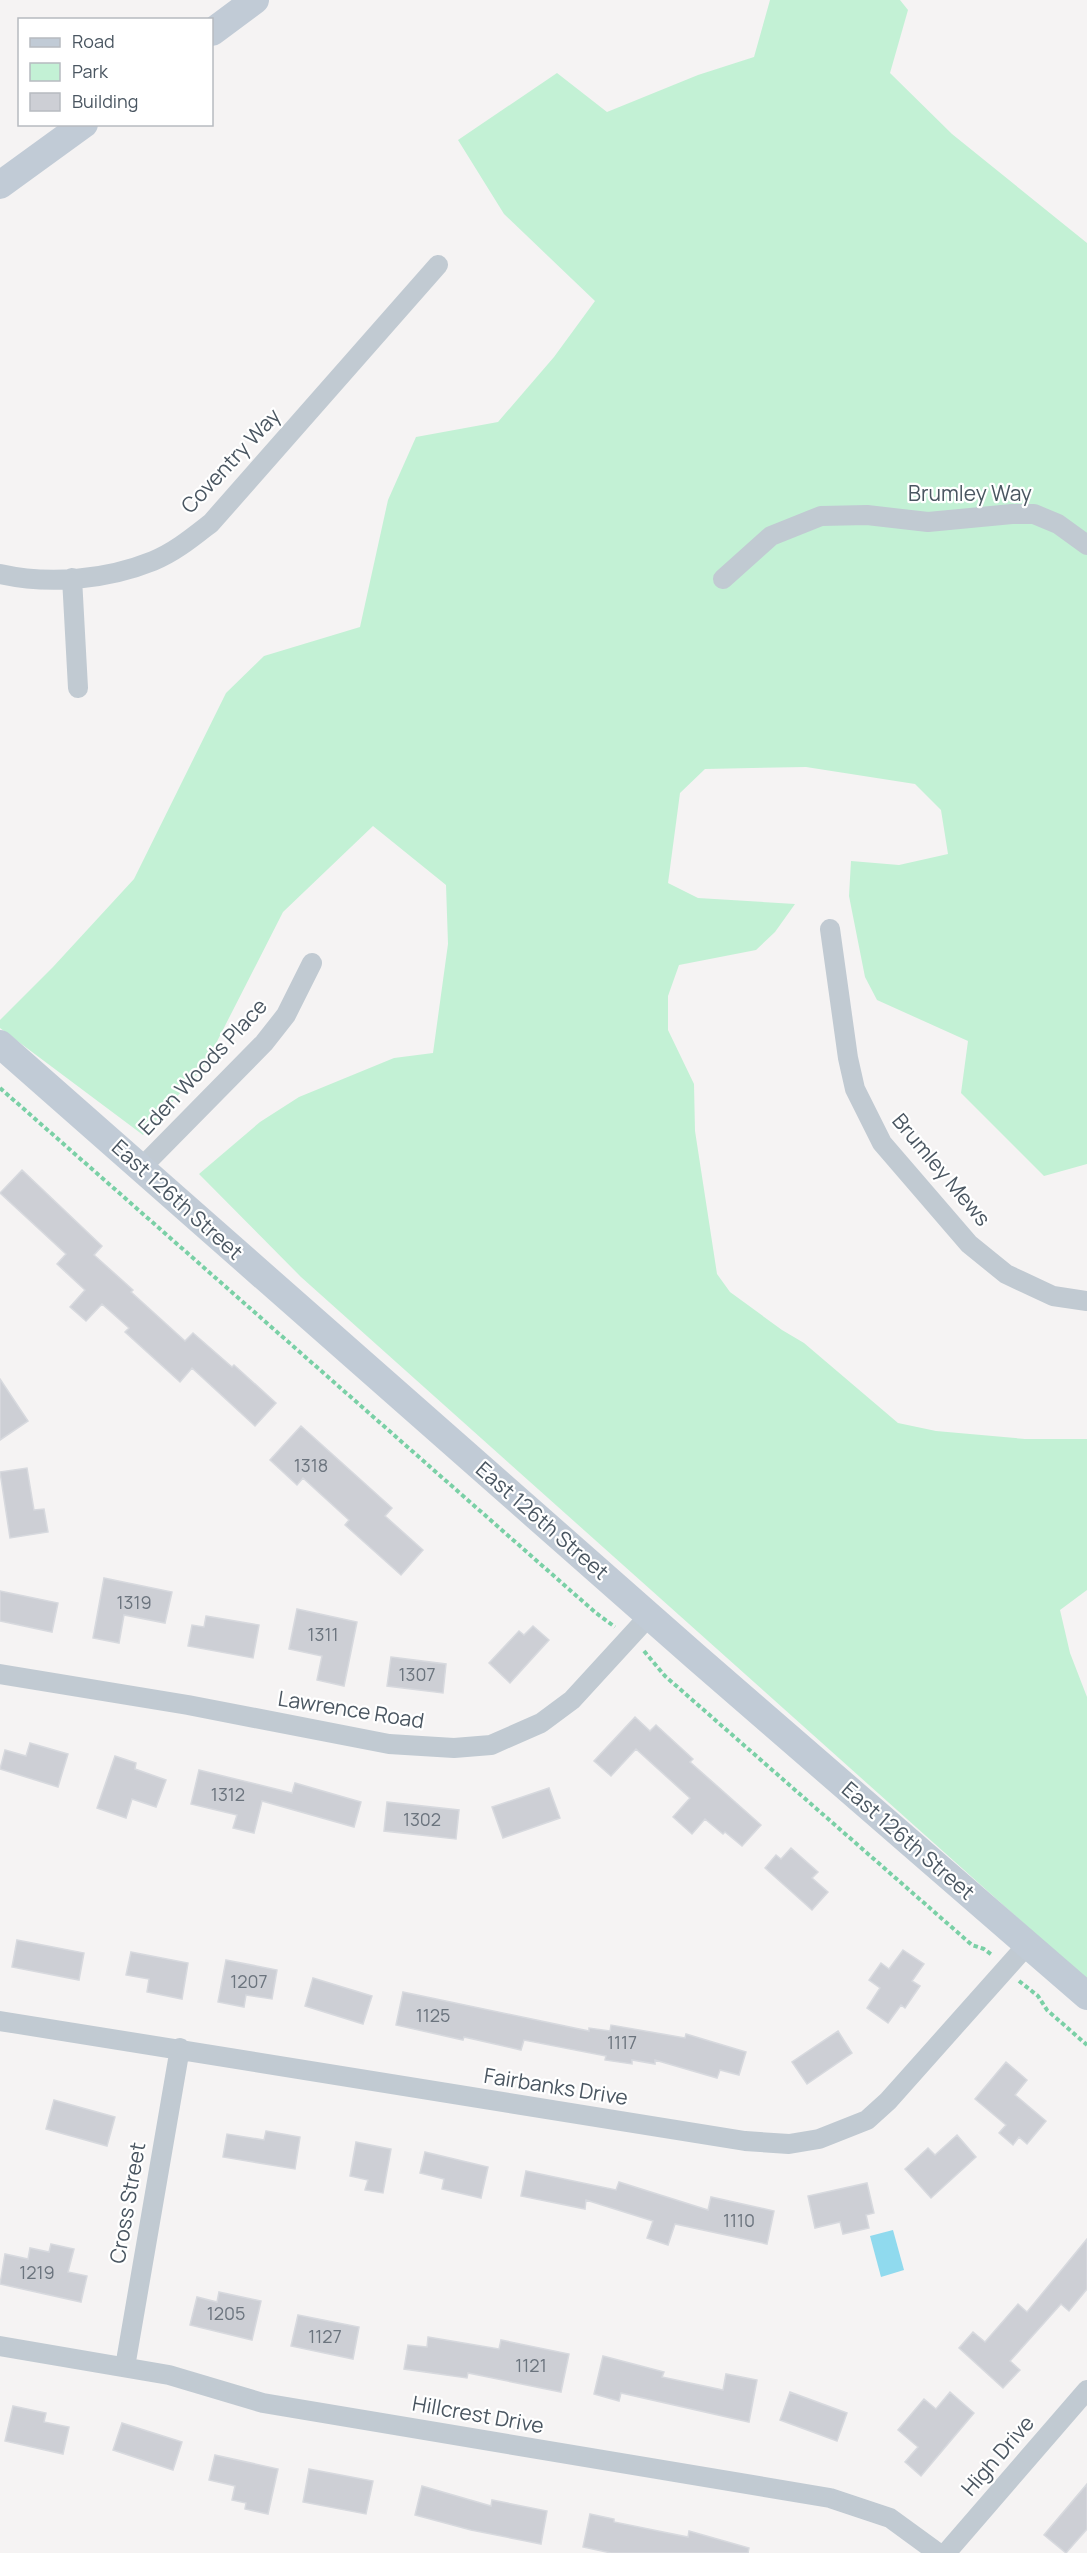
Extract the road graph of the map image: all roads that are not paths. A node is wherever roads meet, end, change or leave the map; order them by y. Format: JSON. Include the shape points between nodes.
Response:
{"nodes":[{"id":1,"x":255,"y":0,"type":"edge"},
{"id":2,"x":213,"y":31,"type":"edge"},
{"id":3,"x":81,"y":126,"type":"edge"},
{"id":4,"x":0,"y":185,"type":"edge"},
{"id":5,"x":438,"y":265,"type":"dead end"},
{"id":6,"x":1087,"y":545,"type":"edge"},
{"id":7,"x":0,"y":574,"type":"edge"},
{"id":8,"x":72,"y":578,"type":"junction"},
{"id":9,"x":723,"y":579,"type":"dead end"},
{"id":10,"x":78,"y":688,"type":"dead end"},
{"id":11,"x":830,"y":929,"type":"dead end"},
{"id":12,"x":312,"y":963,"type":"dead end"},
{"id":13,"x":0,"y":1044,"type":"edge"},
{"id":14,"x":141,"y":1168,"type":"junction"},
{"id":15,"x":1087,"y":1301,"type":"edge"},
{"id":16,"x":649,"y":1616,"type":"junction"},
{"id":17,"x":0,"y":1674,"type":"edge"},
{"id":18,"x":1027,"y":1944,"type":"junction"},
{"id":19,"x":1087,"y":1996,"type":"edge"},
{"id":20,"x":0,"y":2021,"type":"edge"},
{"id":21,"x":180,"y":2048,"type":"junction"},
{"id":22,"x":0,"y":2346,"type":"edge"},
{"id":23,"x":125,"y":2367,"type":"junction"},
{"id":24,"x":1087,"y":2390,"type":"edge"},
{"id":25,"x":938,"y":2553,"type":"edge"},
{"id":26,"x":946,"y":2553,"type":"edge"}],
"edges":[{"from":1,"to":2,"type":"street"},
{"from":3,"to":4,"type":"street"},
{"from":5,"to":8,"type":"street","name":"Coventry Way","via":[[211,523],[154,560],[98,576]]},
{"from":6,"to":9,"type":"street","name":"Brumley Way","via":[[1059,524],[1034,514],[928,522],[867,514],[820,516],[771,536]]},
{"from":7,"to":8,"type":"street","name":"Coventry Way"},
{"from":8,"to":10,"type":"street"},
{"from":11,"to":15,"type":"street","name":"Brumley Mews","via":[[855,1089],[882,1143],[969,1244],[1006,1274],[1053,1296]]},
{"from":12,"to":14,"type":"street","name":"Eden Woods Place","via":[[286,1015],[264,1043]]},
{"from":13,"to":14,"type":"street","name":"East 126th Street"},
{"from":14,"to":16,"type":"street","name":"East 126th Street"},
{"from":16,"to":17,"type":"street","name":"Lawrence Road","via":[[572,1700],[541,1723],[491,1745],[454,1748],[389,1744]]},
{"from":16,"to":18,"type":"street","name":"East 126th Street"},
{"from":18,"to":19,"type":"street","name":"East 126th Street"},
{"from":18,"to":21,"type":"street","name":"Fairbanks Drive","via":[[867,2120],[819,2139],[789,2144],[625,2123]]},
{"from":20,"to":21,"type":"street","name":"Fairbanks Drive"},
{"from":21,"to":23,"type":"street","name":"Cross Street"},
{"from":22,"to":23,"type":"street","name":"Hillcrest Drive"},
{"from":23,"to":25,"type":"street","name":"Hillcrest Drive","via":[[196,2381],[263,2403],[830,2498],[890,2518]]},
{"from":24,"to":26,"type":"street","name":"High Drive"}]}
